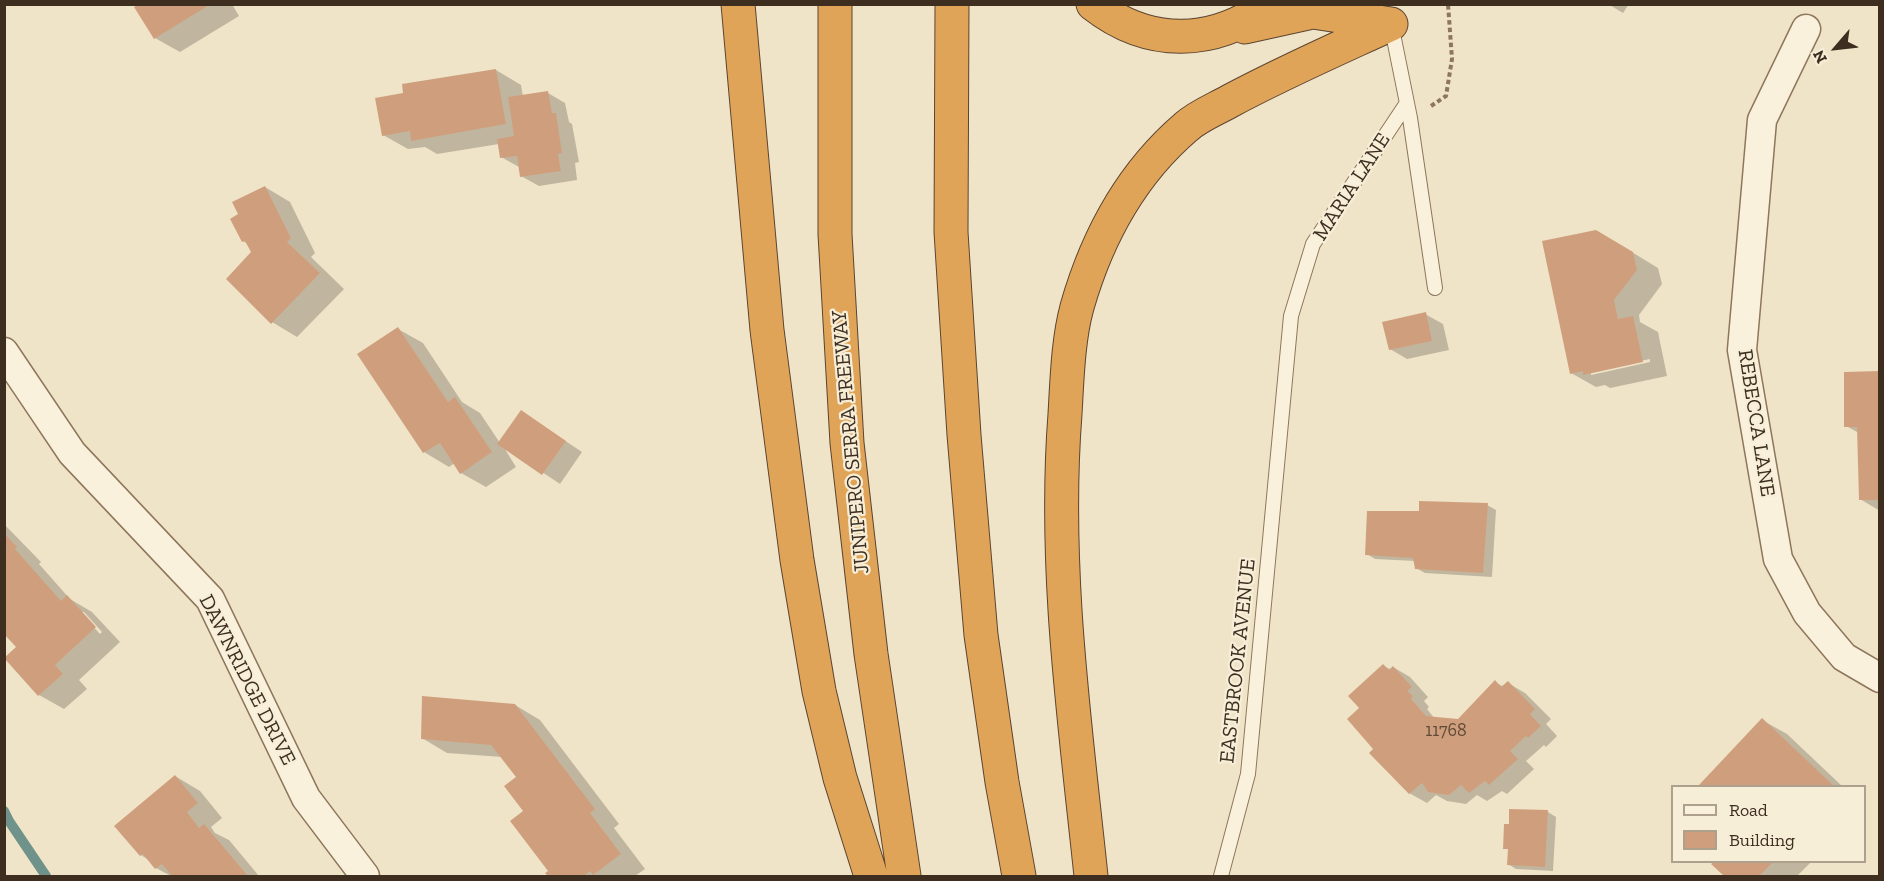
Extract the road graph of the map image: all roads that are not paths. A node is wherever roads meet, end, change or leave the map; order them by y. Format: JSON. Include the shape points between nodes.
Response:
{"nodes":[{"id":1,"x":738,"y":4,"type":"edge"},
{"id":2,"x":835,"y":4,"type":"edge"},
{"id":3,"x":951,"y":4,"type":"edge"},
{"id":4,"x":1093,"y":4,"type":"edge"},
{"id":5,"x":1270,"y":4,"type":"edge"},
{"id":6,"x":1385,"y":14,"type":"edge"},
{"id":7,"x":1806,"y":29,"type":"dead end"},
{"id":8,"x":1205,"y":36,"type":"junction"},
{"id":9,"x":1407,"y":102,"type":"junction"},
{"id":10,"x":1435,"y":288,"type":"dead end"},
{"id":11,"x":4,"y":352,"type":"edge"},
{"id":12,"x":1279,"y":447,"type":"joint"},
{"id":13,"x":1880,"y":678,"type":"edge"},
{"id":14,"x":365,"y":876,"type":"edge"},
{"id":15,"x":871,"y":876,"type":"edge"},
{"id":16,"x":904,"y":876,"type":"edge"},
{"id":17,"x":1019,"y":876,"type":"edge"},
{"id":18,"x":1091,"y":876,"type":"edge"},
{"id":19,"x":1221,"y":876,"type":"edge"}],
"edges":[{"from":1,"to":15,"type":"highway","via":[[767,330],[797,560],[819,691],[840,778]]},
{"from":2,"to":16,"type":"highway","name":"JUNIPERO SERRA FREEWAY","via":[[835,234],[848,443],[871,654]]},
{"from":3,"to":17,"type":"highway","via":[[951,232],[964,435],[981,635]]},
{"from":4,"to":8,"type":"highway","via":[[1110,18],[1139,31]]},
{"from":5,"to":8,"type":"highway","via":[[1232,27]]},
{"from":6,"to":8,"type":"highway","via":[[1313,12]]},
{"from":6,"to":9,"type":"lane"},
{"from":6,"to":18,"type":"highway","via":[[1188,125],[1156,155],[1130,188],[1089,267],[1076,311],[1069,363],[1061,510],[1066,638]]},
{"from":7,"to":13,"type":"street","name":"REBECCA LANE","via":[[1762,120],[1742,350],[1778,559],[1807,613],[1844,657]]},
{"from":9,"to":10,"type":"lane"},
{"from":9,"to":12,"type":"lane","name":"MARIA LANE","via":[[1314,244],[1291,316]]},
{"from":11,"to":14,"type":"street","name":"DAWNRIDGE DRIVE","via":[[72,453],[210,598],[306,798]]},
{"from":12,"to":19,"type":"lane","name":"EASTBROOK AVENUE","via":[[1248,774]]}]}
